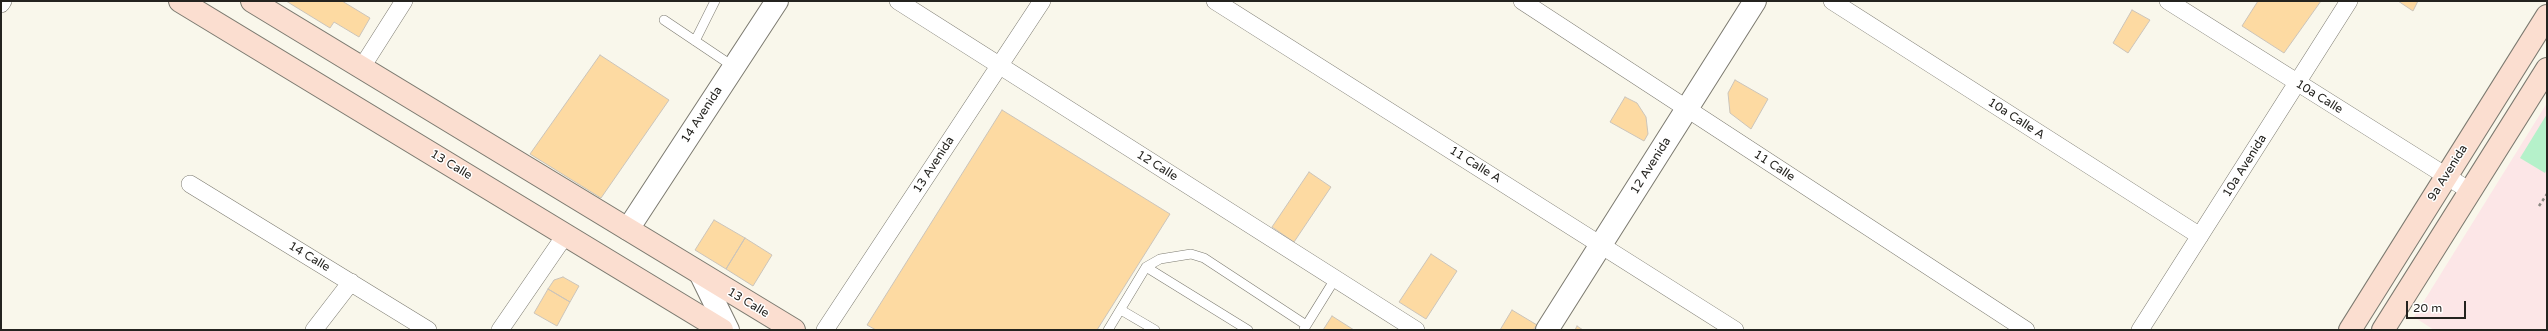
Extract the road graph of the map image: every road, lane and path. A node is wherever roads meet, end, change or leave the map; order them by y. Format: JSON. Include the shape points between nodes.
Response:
{"nodes":[{"id":1,"x":3,"y":1,"type":"edge"},
{"id":2,"x":252,"y":1,"type":"edge"},
{"id":3,"x":404,"y":1,"type":"edge"},
{"id":4,"x":715,"y":1,"type":"edge"},
{"id":5,"x":777,"y":1,"type":"edge"},
{"id":6,"x":898,"y":1,"type":"edge"},
{"id":7,"x":1042,"y":1,"type":"edge"},
{"id":8,"x":1215,"y":1,"type":"edge"},
{"id":9,"x":1522,"y":1,"type":"edge"},
{"id":10,"x":1755,"y":1,"type":"edge"},
{"id":11,"x":1832,"y":1,"type":"edge"},
{"id":12,"x":2168,"y":1,"type":"edge"},
{"id":13,"x":2349,"y":1,"type":"edge"},
{"id":14,"x":1,"y":4,"type":"edge"},
{"id":15,"x":188,"y":4,"type":"edge"},
{"id":16,"x":2547,"y":16,"type":"edge"},
{"id":17,"x":664,"y":20,"type":"dead end"},
{"id":18,"x":695,"y":40,"type":"junction"},
{"id":19,"x":1000,"y":65,"type":"junction"},
{"id":20,"x":362,"y":67,"type":"junction"},
{"id":21,"x":734,"y":67,"type":"junction"},
{"id":22,"x":2547,"y":69,"type":"edge"},
{"id":23,"x":2297,"y":83,"type":"junction"},
{"id":24,"x":1687,"y":110,"type":"junction"},
{"id":25,"x":2446,"y":176,"type":"junction"},
{"id":26,"x":190,"y":184,"type":"dead end"},
{"id":27,"x":2470,"y":191,"type":"junction"},
{"id":28,"x":2547,"y":194,"type":"edge"},
{"id":29,"x":2539,"y":206,"type":"dead end"},
{"id":30,"x":628,"y":229,"type":"junction"},
{"id":31,"x":566,"y":234,"type":"junction"},
{"id":32,"x":2200,"y":236,"type":"junction"},
{"id":33,"x":1601,"y":245,"type":"junction"},
{"id":34,"x":1146,"y":267,"type":"junction"},
{"id":35,"x":2390,"y":269,"type":"junction"},
{"id":36,"x":701,"y":275,"type":"junction"},
{"id":37,"x":1335,"y":279,"type":"junction"},
{"id":38,"x":351,"y":282,"type":"junction"},
{"id":39,"x":2412,"y":284,"type":"junction"},
{"id":40,"x":1122,"y":310,"type":"junction"},
{"id":41,"x":714,"y":327,"type":"edge"},
{"id":42,"x":1305,"y":327,"type":"edge"},
{"id":43,"x":314,"y":330,"type":"edge"},
{"id":44,"x":428,"y":330,"type":"edge"},
{"id":45,"x":500,"y":330,"type":"edge"},
{"id":46,"x":728,"y":330,"type":"edge"},
{"id":47,"x":794,"y":330,"type":"edge"},
{"id":48,"x":825,"y":330,"type":"edge"},
{"id":49,"x":1108,"y":330,"type":"edge"},
{"id":50,"x":1155,"y":330,"type":"edge"},
{"id":51,"x":1248,"y":330,"type":"edge"},
{"id":52,"x":1416,"y":330,"type":"edge"},
{"id":53,"x":1547,"y":330,"type":"edge"},
{"id":54,"x":1735,"y":330,"type":"edge"},
{"id":55,"x":2026,"y":330,"type":"edge"},
{"id":56,"x":2140,"y":330,"type":"edge"},
{"id":57,"x":2350,"y":330,"type":"edge"},
{"id":58,"x":2383,"y":330,"type":"edge"}],
"edges":[{"from":1,"to":14,"type":"street"},
{"from":2,"to":20,"type":"main road","name":"13 Calle"},
{"from":3,"to":20,"type":"street"},
{"from":4,"to":18,"type":"lane"},
{"from":5,"to":21,"type":"street","name":"14 Avenida"},
{"from":6,"to":19,"type":"street","name":"12 Calle"},
{"from":7,"to":19,"type":"street","name":"13 Avenida"},
{"from":8,"to":33,"type":"street","name":"11 Calle A"},
{"from":9,"to":24,"type":"street","name":"11 Calle"},
{"from":10,"to":24,"type":"street","name":"12 Avenida"},
{"from":11,"to":32,"type":"street","name":"10a Calle A"},
{"from":12,"to":23,"type":"street","name":"10a Calle"},
{"from":13,"to":23,"type":"street","name":"10a Avenida"},
{"from":15,"to":31,"type":"main road","name":"13 Calle"},
{"from":16,"to":25,"type":"main road","name":"9a Avenida"},
{"from":17,"to":18,"type":"lane"},
{"from":18,"to":21,"type":"lane"},
{"from":19,"to":37,"type":"street","name":"12 Calle"},
{"from":19,"to":48,"type":"street","name":"13 Avenida"},
{"from":20,"to":30,"type":"main road","name":"13 Calle"},
{"from":21,"to":30,"type":"street","name":"14 Avenida"},
{"from":22,"to":27,"type":"main road"},
{"from":23,"to":25,"type":"street","name":"10a Calle"},
{"from":23,"to":32,"type":"street","name":"10a Avenida"},
{"from":24,"to":33,"type":"street","name":"12 Avenida"},
{"from":24,"to":55,"type":"street","name":"11 Calle"},
{"from":25,"to":27,"type":"street","name":"10a Calle"},
{"from":25,"to":35,"type":"main road","name":"9a Avenida"},
{"from":26,"to":38,"type":"street","name":"14 Calle"},
{"from":27,"to":39,"type":"main road"},
{"from":28,"to":29,"type":"path"},
{"from":30,"to":36,"type":"main road","name":"13 Calle"},
{"from":31,"to":41,"type":"main road","name":"13 Calle"},
{"from":31,"to":45,"type":"street"},
{"from":32,"to":56,"type":"street","name":"10a Avenida"},
{"from":33,"to":53,"type":"street","name":"12 Avenida"},
{"from":33,"to":54,"type":"street","name":"11 Calle A"},
{"from":34,"to":40,"type":"lane"},
{"from":34,"to":42,"type":"lane","via":[[1160,259],[1175,255],[1191,254],[1204,258]]},
{"from":34,"to":51,"type":"lane"},
{"from":35,"to":39,"type":"main road"},
{"from":35,"to":57,"type":"main road","name":"9a Avenida"},
{"from":36,"to":46,"type":"street"},
{"from":36,"to":47,"type":"main road","name":"13 Calle"},
{"from":37,"to":42,"type":"lane"},
{"from":37,"to":52,"type":"street","name":"12 Calle"},
{"from":38,"to":43,"type":"street"},
{"from":38,"to":44,"type":"street","name":"14 Calle"},
{"from":39,"to":58,"type":"main road"},
{"from":40,"to":49,"type":"lane"},
{"from":40,"to":50,"type":"lane"}]}
